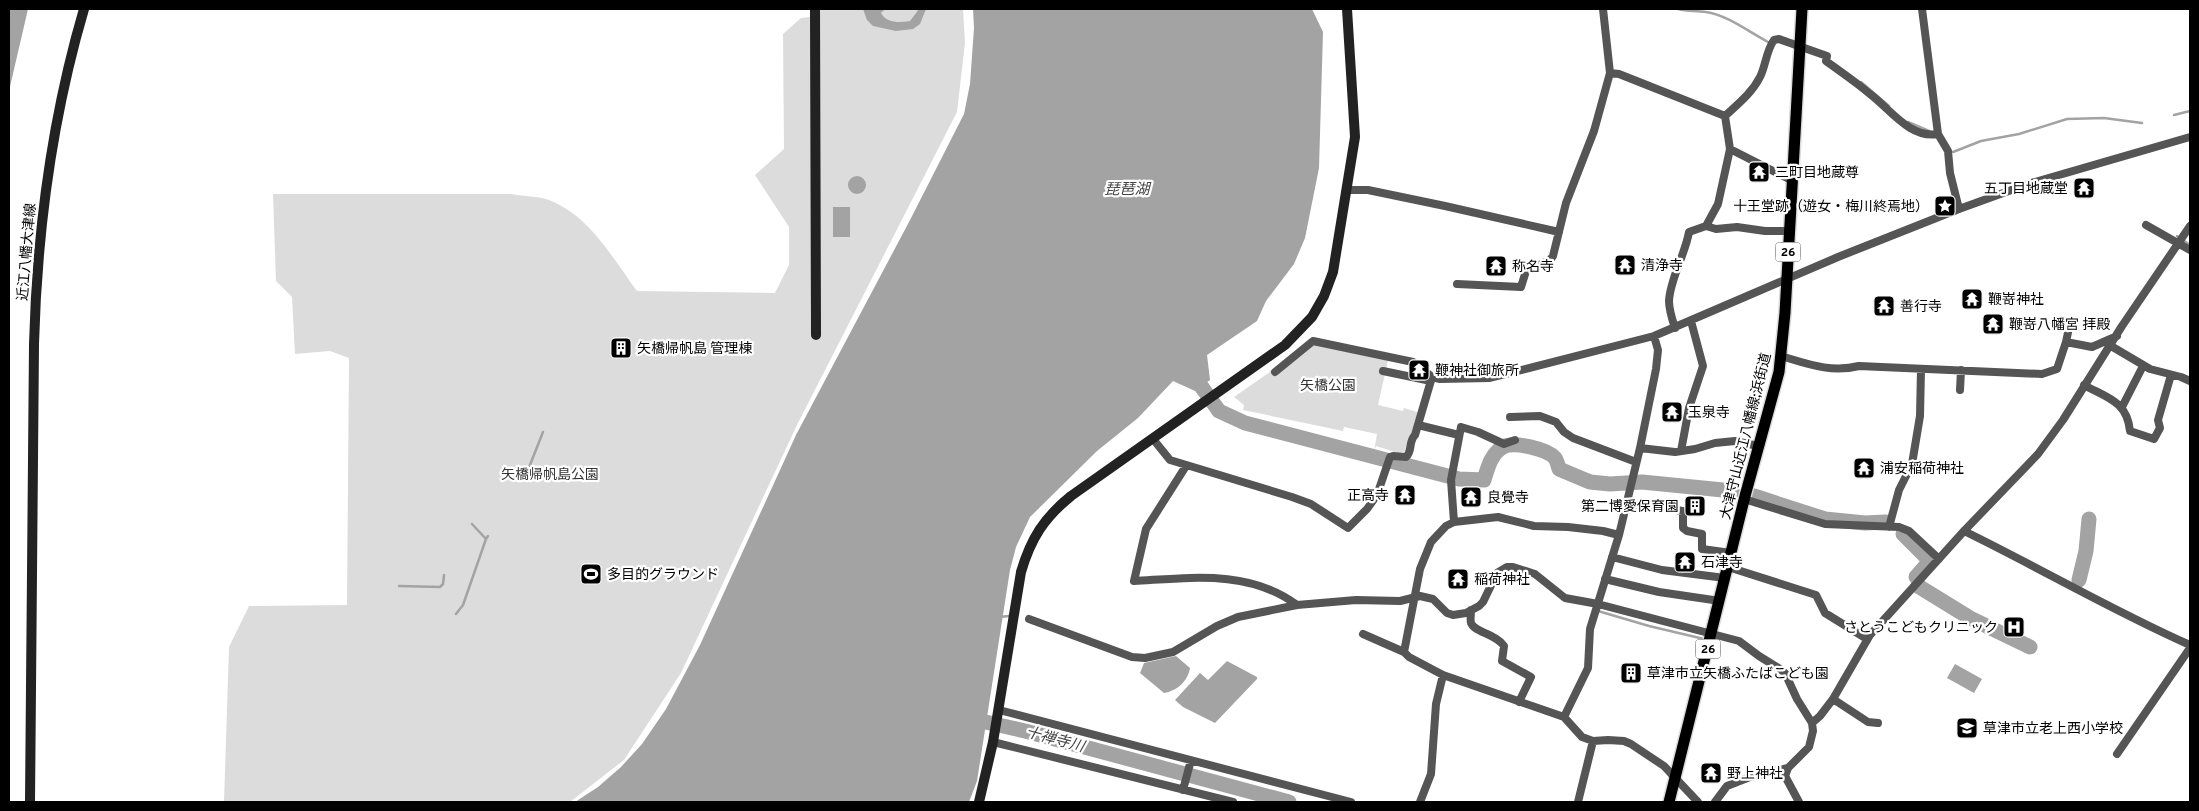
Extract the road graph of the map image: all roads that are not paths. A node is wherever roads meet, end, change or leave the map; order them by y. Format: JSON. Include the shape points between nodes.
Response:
{"nodes":[{"id":1,"x":84,"y":9,"type":"edge"},
{"id":2,"x":815,"y":9,"type":"edge"},
{"id":3,"x":1347,"y":9,"type":"edge"},
{"id":4,"x":1603,"y":9,"type":"edge"},
{"id":5,"x":1802,"y":9,"type":"edge"},
{"id":6,"x":1922,"y":9,"type":"edge"},
{"id":7,"x":1799,"y":45,"type":"junction"},
{"id":8,"x":1610,"y":73,"type":"junction"},
{"id":9,"x":1725,"y":116,"type":"junction"},
{"id":10,"x":1938,"y":134,"type":"junction"},
{"id":11,"x":2190,"y":137,"type":"edge"},
{"id":12,"x":1730,"y":149,"type":"junction"},
{"id":13,"x":1791,"y":180,"type":"junction"},
{"id":14,"x":1347,"y":190,"type":"junction"},
{"id":15,"x":1958,"y":209,"type":"junction"},
{"id":16,"x":2146,"y":225,"type":"dead end"},
{"id":17,"x":1706,"y":226,"type":"junction"},
{"id":18,"x":2190,"y":226,"type":"edge"},
{"id":19,"x":1789,"y":231,"type":"junction"},
{"id":20,"x":1559,"y":232,"type":"junction"},
{"id":21,"x":2178,"y":243,"type":"junction"},
{"id":22,"x":2190,"y":250,"type":"edge"},
{"id":23,"x":1787,"y":279,"type":"junction"},
{"id":24,"x":1457,"y":284,"type":"dead end"},
{"id":25,"x":1691,"y":322,"type":"junction"},
{"id":26,"x":2070,"y":323,"type":"dead end"},
{"id":27,"x":1675,"y":328,"type":"junction"},
{"id":28,"x":816,"y":335,"type":"dead end"},
{"id":29,"x":1654,"y":336,"type":"junction"},
{"id":30,"x":2116,"y":336,"type":"junction"},
{"id":31,"x":2066,"y":342,"type":"junction"},
{"id":32,"x":2111,"y":346,"type":"junction"},
{"id":33,"x":1782,"y":356,"type":"junction"},
{"id":34,"x":2143,"y":366,"type":"junction"},
{"id":35,"x":1920,"y":369,"type":"junction"},
{"id":36,"x":1960,"y":370,"type":"junction"},
{"id":37,"x":1383,"y":371,"type":"dead end"},
{"id":38,"x":1275,"y":372,"type":"dead end"},
{"id":39,"x":2171,"y":375,"type":"junction"},
{"id":40,"x":1432,"y":379,"type":"junction"},
{"id":41,"x":2190,"y":381,"type":"edge"},
{"id":42,"x":2084,"y":385,"type":"junction"},
{"id":43,"x":1960,"y":390,"type":"dead end"},
{"id":44,"x":2122,"y":407,"type":"junction"},
{"id":45,"x":1510,"y":417,"type":"dead end"},
{"id":46,"x":1418,"y":425,"type":"junction"},
{"id":47,"x":1458,"y":435,"type":"junction"},
{"id":48,"x":1153,"y":439,"type":"junction"},
{"id":49,"x":1515,"y":440,"type":"dead end"},
{"id":50,"x":1758,"y":446,"type":"junction"},
{"id":51,"x":1640,"y":448,"type":"junction"},
{"id":52,"x":1681,"y":451,"type":"junction"},
{"id":53,"x":1636,"y":462,"type":"junction"},
{"id":54,"x":1186,"y":466,"type":"junction"},
{"id":55,"x":1745,"y":495,"type":"junction"},
{"id":56,"x":1626,"y":503,"type":"junction"},
{"id":57,"x":1454,"y":522,"type":"junction"},
{"id":58,"x":1889,"y":528,"type":"junction"},
{"id":59,"x":1964,"y":531,"type":"junction"},
{"id":60,"x":1618,"y":535,"type":"junction"},
{"id":61,"x":1731,"y":553,"type":"junction"},
{"id":62,"x":1612,"y":557,"type":"junction"},
{"id":63,"x":1939,"y":559,"type":"junction"},
{"id":64,"x":1727,"y":572,"type":"junction"},
{"id":65,"x":1605,"y":579,"type":"junction"},
{"id":66,"x":1416,"y":597,"type":"junction"},
{"id":67,"x":1720,"y":601,"type":"junction"},
{"id":68,"x":1598,"y":604,"type":"junction"},
{"id":69,"x":1297,"y":605,"type":"junction"},
{"id":70,"x":1472,"y":610,"type":"junction"},
{"id":71,"x":1029,"y":619,"type":"dead end"},
{"id":72,"x":1362,"y":634,"type":"dead end"},
{"id":73,"x":1712,"y":634,"type":"junction"},
{"id":74,"x":1867,"y":639,"type":"junction"},
{"id":75,"x":2190,"y":647,"type":"edge"},
{"id":76,"x":1404,"y":652,"type":"junction"},
{"id":77,"x":1443,"y":675,"type":"junction"},
{"id":78,"x":1833,"y":698,"type":"junction"},
{"id":79,"x":1519,"y":702,"type":"junction"},
{"id":80,"x":998,"y":712,"type":"junction"},
{"id":81,"x":1564,"y":717,"type":"junction"},
{"id":82,"x":1812,"y":723,"type":"junction"},
{"id":83,"x":1878,"y":723,"type":"dead end"},
{"id":84,"x":993,"y":740,"type":"junction"},
{"id":85,"x":1593,"y":741,"type":"junction"},
{"id":86,"x":2117,"y":754,"type":"dead end"},
{"id":87,"x":1190,"y":762,"type":"junction"},
{"id":88,"x":1788,"y":768,"type":"junction"},
{"id":89,"x":1676,"y":778,"type":"junction"},
{"id":90,"x":1184,"y":788,"type":"junction"},
{"id":91,"x":30,"y":802,"type":"edge"},
{"id":92,"x":979,"y":802,"type":"edge"},
{"id":93,"x":1233,"y":802,"type":"edge"},
{"id":94,"x":1351,"y":802,"type":"edge"},
{"id":95,"x":1420,"y":802,"type":"edge"},
{"id":96,"x":1578,"y":802,"type":"edge"},
{"id":97,"x":1669,"y":802,"type":"edge"},
{"id":98,"x":1698,"y":802,"type":"edge"},
{"id":99,"x":1715,"y":802,"type":"edge"},
{"id":100,"x":1799,"y":802,"type":"edge"}],
"edges":[{"from":1,"to":91,"type":"street","name":"近江八幡大津線","via":[[54,134],[37,276]]},
{"from":2,"to":28,"type":"street"},
{"from":3,"to":14,"type":"street","via":[[1355,122]]},
{"from":4,"to":8,"type":"street"},
{"from":5,"to":7,"type":"main road","name":"大津守山近江八幡線;浜街道","number":"26"},
{"from":6,"to":10,"type":"street"},
{"from":7,"to":9,"type":"street","via":[[1774,40],[1753,90]]},
{"from":7,"to":10,"type":"street","via":[[1827,56],[1826,61],[1904,124],[1932,135]]},
{"from":7,"to":13,"type":"main road","name":"大津守山近江八幡線;浜街道","number":"26"},
{"from":8,"to":9,"type":"street"},
{"from":8,"to":20,"type":"street"},
{"from":9,"to":12,"type":"street"},
{"from":10,"to":15,"type":"street","via":[[1948,151]]},
{"from":11,"to":15,"type":"street","via":[[2028,184]]},
{"from":12,"to":13,"type":"street"},
{"from":12,"to":17,"type":"street","via":[[1718,204]]},
{"from":13,"to":19,"type":"main road","name":"大津守山近江八幡線;浜街道","number":"26"},
{"from":14,"to":20,"type":"street","via":[[1368,190]]},
{"from":14,"to":48,"type":"street","via":[[1333,272],[1312,317],[1285,345]]},
{"from":15,"to":23,"type":"street"},
{"from":16,"to":21,"type":"street"},
{"from":17,"to":19,"type":"street"},
{"from":17,"to":27,"type":"street","via":[[1689,232],[1670,293],[1669,304]]},
{"from":18,"to":21,"type":"street"},
{"from":19,"to":23,"type":"main road","name":"大津守山近江八幡線;浜街道","number":"26"},
{"from":20,"to":24,"type":"street","via":[[1553,256],[1526,271],[1521,287]]},
{"from":21,"to":22,"type":"street"},
{"from":21,"to":30,"type":"street"},
{"from":23,"to":25,"type":"street"},
{"from":23,"to":33,"type":"main road","name":"大津守山近江八幡線;浜街道","number":"26"},
{"from":25,"to":27,"type":"street"},
{"from":25,"to":52,"type":"street","via":[[1703,366],[1689,408]]},
{"from":26,"to":31,"type":"street"},
{"from":27,"to":29,"type":"street"},
{"from":29,"to":40,"type":"street","via":[[1490,378]]},
{"from":29,"to":51,"type":"street","via":[[1657,358]]},
{"from":30,"to":31,"type":"street","via":[[2092,347]]},
{"from":30,"to":32,"type":"street"},
{"from":31,"to":36,"type":"street","via":[[2057,369],[2048,374]]},
{"from":32,"to":34,"type":"street"},
{"from":32,"to":42,"type":"street"},
{"from":33,"to":35,"type":"street","via":[[1819,368]]},
{"from":33,"to":50,"type":"main road","name":"大津守山近江八幡線;浜街道","number":"26"},
{"from":34,"to":39,"type":"street"},
{"from":34,"to":44,"type":"street"},
{"from":35,"to":36,"type":"street"},
{"from":35,"to":58,"type":"street","via":[[1920,416],[1912,464],[1899,490]]},
{"from":36,"to":43,"type":"street"},
{"from":37,"to":40,"type":"street"},
{"from":38,"to":40,"type":"street","via":[[1313,341],[1413,362]]},
{"from":39,"to":41,"type":"street"},
{"from":39,"to":44,"type":"street","via":[[2156,438],[2130,430]]},
{"from":40,"to":46,"type":"street"},
{"from":42,"to":44,"type":"street"},
{"from":42,"to":59,"type":"street","via":[[2038,454]]},
{"from":45,"to":53,"type":"street","via":[[1540,416],[1556,422],[1573,438]]},
{"from":46,"to":47,"type":"street"},
{"from":46,"to":54,"type":"street","via":[[1410,440],[1409,455],[1393,456],[1389,460],[1377,495],[1348,528],[1311,504]]},
{"from":47,"to":49,"type":"street","via":[[1461,427],[1504,444]]},
{"from":47,"to":57,"type":"street","via":[[1450,496]]},
{"from":48,"to":54,"type":"street","via":[[1170,460]]},
{"from":48,"to":80,"type":"street","via":[[1071,496],[1040,527],[1027,550],[1021,572]]},
{"from":50,"to":52,"type":"street","via":[[1735,441]]},
{"from":50,"to":55,"type":"main road","name":"大津守山近江八幡線;浜街道","number":"26"},
{"from":51,"to":52,"type":"street"},
{"from":51,"to":53,"type":"street"},
{"from":53,"to":56,"type":"street"},
{"from":54,"to":69,"type":"street","via":[[1146,529],[1134,581],[1226,578],[1274,592]]},
{"from":55,"to":58,"type":"street","via":[[1825,524]]},
{"from":55,"to":61,"type":"main road","name":"大津守山近江八幡線;浜街道","number":"26"},
{"from":56,"to":60,"type":"street"},
{"from":56,"to":61,"type":"street","via":[[1684,511],[1683,528],[1702,534],[1702,549]]},
{"from":57,"to":60,"type":"street","via":[[1498,518],[1534,526],[1568,527]]},
{"from":57,"to":66,"type":"street","via":[[1438,533],[1427,550]]},
{"from":58,"to":63,"type":"street","via":[[1909,531]]},
{"from":59,"to":63,"type":"street"},
{"from":59,"to":75,"type":"street"},
{"from":60,"to":62,"type":"street"},
{"from":61,"to":64,"type":"main road","name":"大津守山近江八幡線;浜街道","number":"26"},
{"from":62,"to":64,"type":"street","via":[[1668,572]]},
{"from":62,"to":65,"type":"street"},
{"from":63,"to":74,"type":"street"},
{"from":64,"to":67,"type":"main road","name":"大津守山近江八幡線;浜街道","number":"26"},
{"from":64,"to":74,"type":"street","via":[[1816,595],[1825,613]]},
{"from":65,"to":67,"type":"street","via":[[1659,592]]},
{"from":65,"to":68,"type":"street"},
{"from":66,"to":69,"type":"street","via":[[1400,601],[1356,600]]},
{"from":66,"to":70,"type":"street","via":[[1433,599],[1452,615]]},
{"from":66,"to":76,"type":"street"},
{"from":67,"to":73,"type":"main road","name":"大津守山近江八幡線;浜街道","number":"26"},
{"from":68,"to":70,"type":"street","via":[[1564,598],[1535,574],[1507,567],[1497,573],[1483,602]]},
{"from":68,"to":73,"type":"street"},
{"from":68,"to":81,"type":"street","via":[[1590,629],[1588,668]]},
{"from":69,"to":71,"type":"street","via":[[1238,617],[1173,652],[1145,658],[1132,657]]},
{"from":70,"to":79,"type":"street","via":[[1474,627],[1497,637],[1504,646],[1502,661],[1531,677]]},
{"from":72,"to":76,"type":"street"},
{"from":73,"to":82,"type":"street","via":[[1739,641],[1785,673]]},
{"from":73,"to":89,"type":"main road","name":"大津守山近江八幡線;浜街道","number":"26"},
{"from":74,"to":78,"type":"street"},
{"from":75,"to":86,"type":"street"},
{"from":76,"to":77,"type":"street"},
{"from":77,"to":79,"type":"street"},
{"from":77,"to":95,"type":"street","via":[[1436,704],[1431,774]]},
{"from":78,"to":82,"type":"street"},
{"from":78,"to":83,"type":"street","via":[[1868,722]]},
{"from":79,"to":81,"type":"street"},
{"from":80,"to":84,"type":"street"},
{"from":80,"to":87,"type":"street"},
{"from":81,"to":85,"type":"street","via":[[1582,737]]},
{"from":82,"to":88,"type":"street","via":[[1809,747]]},
{"from":84,"to":90,"type":"street"},
{"from":84,"to":92,"type":"street"},
{"from":85,"to":89,"type":"street","via":[[1631,744]]},
{"from":85,"to":96,"type":"street"},
{"from":87,"to":90,"type":"street"},
{"from":87,"to":94,"type":"street"},
{"from":88,"to":99,"type":"street","via":[[1727,786]]},
{"from":88,"to":100,"type":"street","via":[[1786,780]]},
{"from":89,"to":97,"type":"main road","name":"大津守山近江八幡線;浜街道","number":"26"},
{"from":89,"to":98,"type":"street"},
{"from":90,"to":93,"type":"street"}]}
